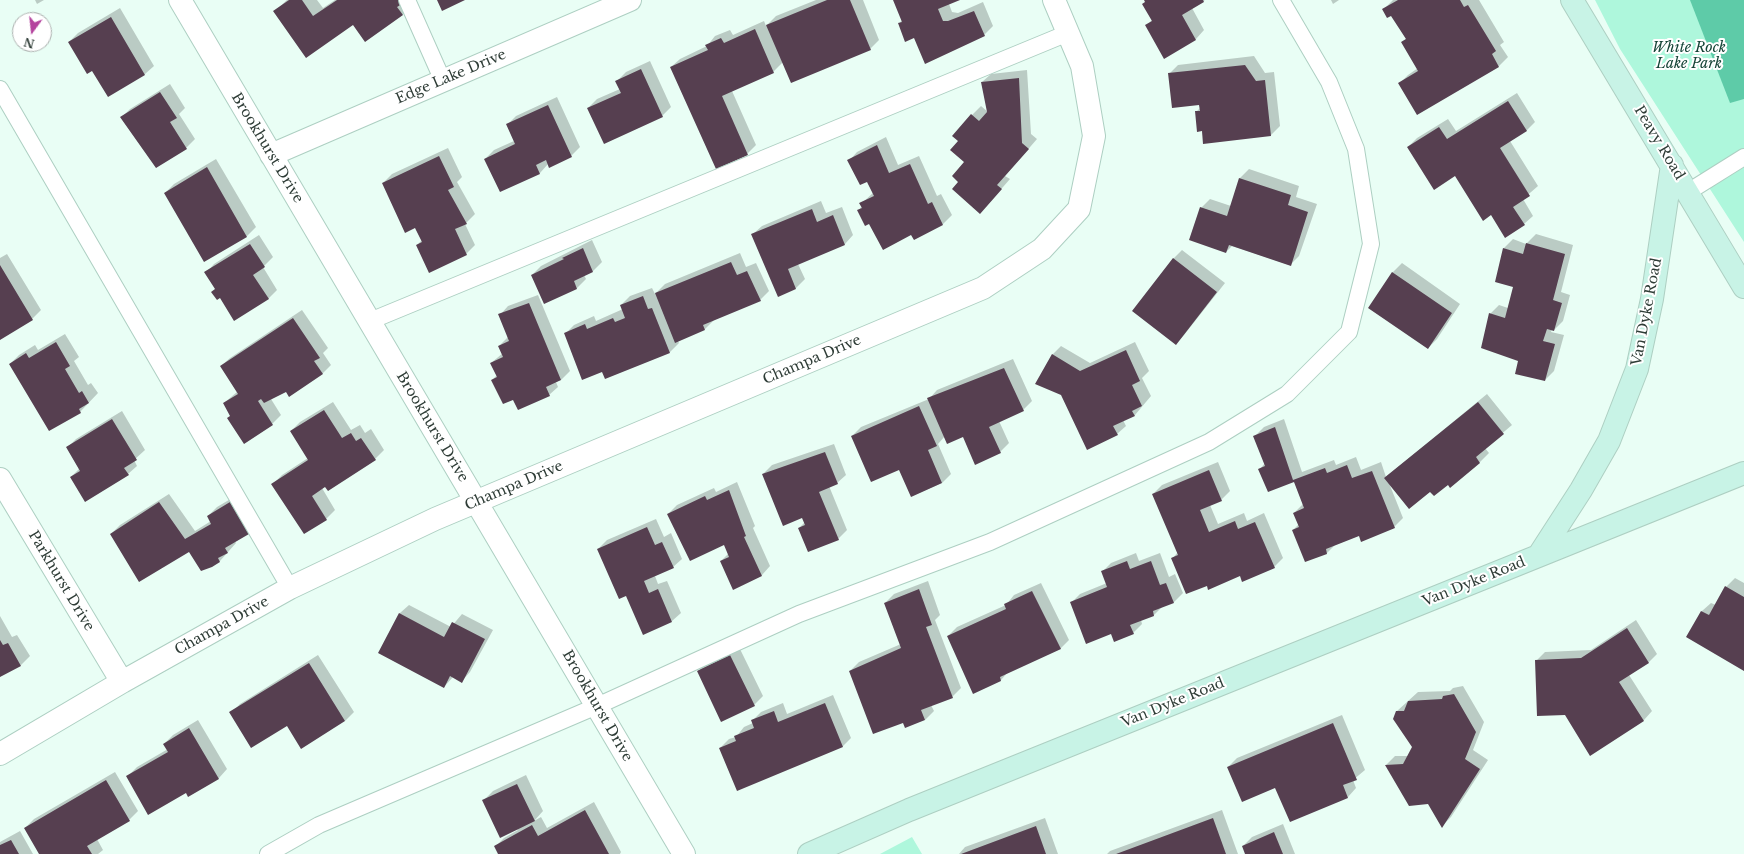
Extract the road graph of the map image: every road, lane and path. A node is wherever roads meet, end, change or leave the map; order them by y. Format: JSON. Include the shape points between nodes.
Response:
{"nodes":[{"id":1,"x":180,"y":0,"type":"edge"},
{"id":2,"x":407,"y":0,"type":"edge"},
{"id":3,"x":630,"y":0,"type":"edge"},
{"id":4,"x":1054,"y":0,"type":"edge"},
{"id":5,"x":1281,"y":0,"type":"edge"},
{"id":6,"x":1572,"y":0,"type":"edge"},
{"id":7,"x":1068,"y":33,"type":"junction"},
{"id":8,"x":443,"y":81,"type":"junction"},
{"id":9,"x":0,"y":90,"type":"edge"},
{"id":10,"x":271,"y":155,"type":"junction"},
{"id":11,"x":1744,"y":157,"type":"edge"},
{"id":12,"x":1672,"y":165,"type":"junction"},
{"id":13,"x":1688,"y":192,"type":"junction"},
{"id":14,"x":1744,"y":287,"type":"edge"},
{"id":15,"x":370,"y":321,"type":"junction"},
{"id":16,"x":1744,"y":473,"type":"edge"},
{"id":17,"x":0,"y":479,"type":"edge"},
{"id":18,"x":476,"y":502,"type":"junction"},
{"id":19,"x":1539,"y":555,"type":"junction"},
{"id":20,"x":290,"y":588,"type":"junction"},
{"id":21,"x":122,"y":682,"type":"junction"},
{"id":22,"x":597,"y":706,"type":"junction"},
{"id":23,"x":0,"y":754,"type":"edge"},
{"id":24,"x":268,"y":854,"type":"edge"},
{"id":25,"x":684,"y":854,"type":"edge"},
{"id":26,"x":809,"y":854,"type":"edge"}],
"edges":[{"from":1,"to":10,"type":"street","name":"Brookhurst Drive"},
{"from":2,"to":8,"type":"lane"},
{"from":3,"to":8,"type":"street","name":"Edge Lake Drive"},
{"from":4,"to":7,"type":"street","name":"Champa Drive"},
{"from":5,"to":22,"type":"lane","via":[[1329,82],[1356,149],[1371,244],[1349,332],[1287,394],[1209,442],[990,542],[798,614]]},
{"from":6,"to":12,"type":"street","name":"Peavy Road"},
{"from":7,"to":15,"type":"lane"},
{"from":7,"to":18,"type":"street","name":"Champa Drive","via":[[1082,66],[1094,136],[1079,209],[1042,250],[983,288]]},
{"from":8,"to":10,"type":"street","name":"Edge Lake Drive"},
{"from":9,"to":20,"type":"lane"},
{"from":10,"to":15,"type":"street","name":"Brookhurst Drive"},
{"from":11,"to":13,"type":"lane"},
{"from":12,"to":13,"type":"street","name":"Peavy Road"},
{"from":12,"to":19,"type":"street","name":"Van Dyke Road","via":[[1652,299],[1637,368],[1609,441]]},
{"from":13,"to":14,"type":"street","name":"Peavy Road"},
{"from":15,"to":18,"type":"street","name":"Brookhurst Drive"},
{"from":16,"to":19,"type":"street","name":"Van Dyke Road"},
{"from":17,"to":21,"type":"street","name":"Parkhurst Drive"},
{"from":18,"to":20,"type":"street","name":"Champa Drive"},
{"from":18,"to":22,"type":"street","name":"Brookhurst Drive"},
{"from":19,"to":26,"type":"street","name":"Van Dyke Road","via":[[909,810]]},
{"from":20,"to":21,"type":"street","name":"Champa Drive"},
{"from":21,"to":23,"type":"street","name":"Champa Drive"},
{"from":22,"to":24,"type":"lane","via":[[319,825]]},
{"from":22,"to":25,"type":"street","name":"Brookhurst Drive"}]}
